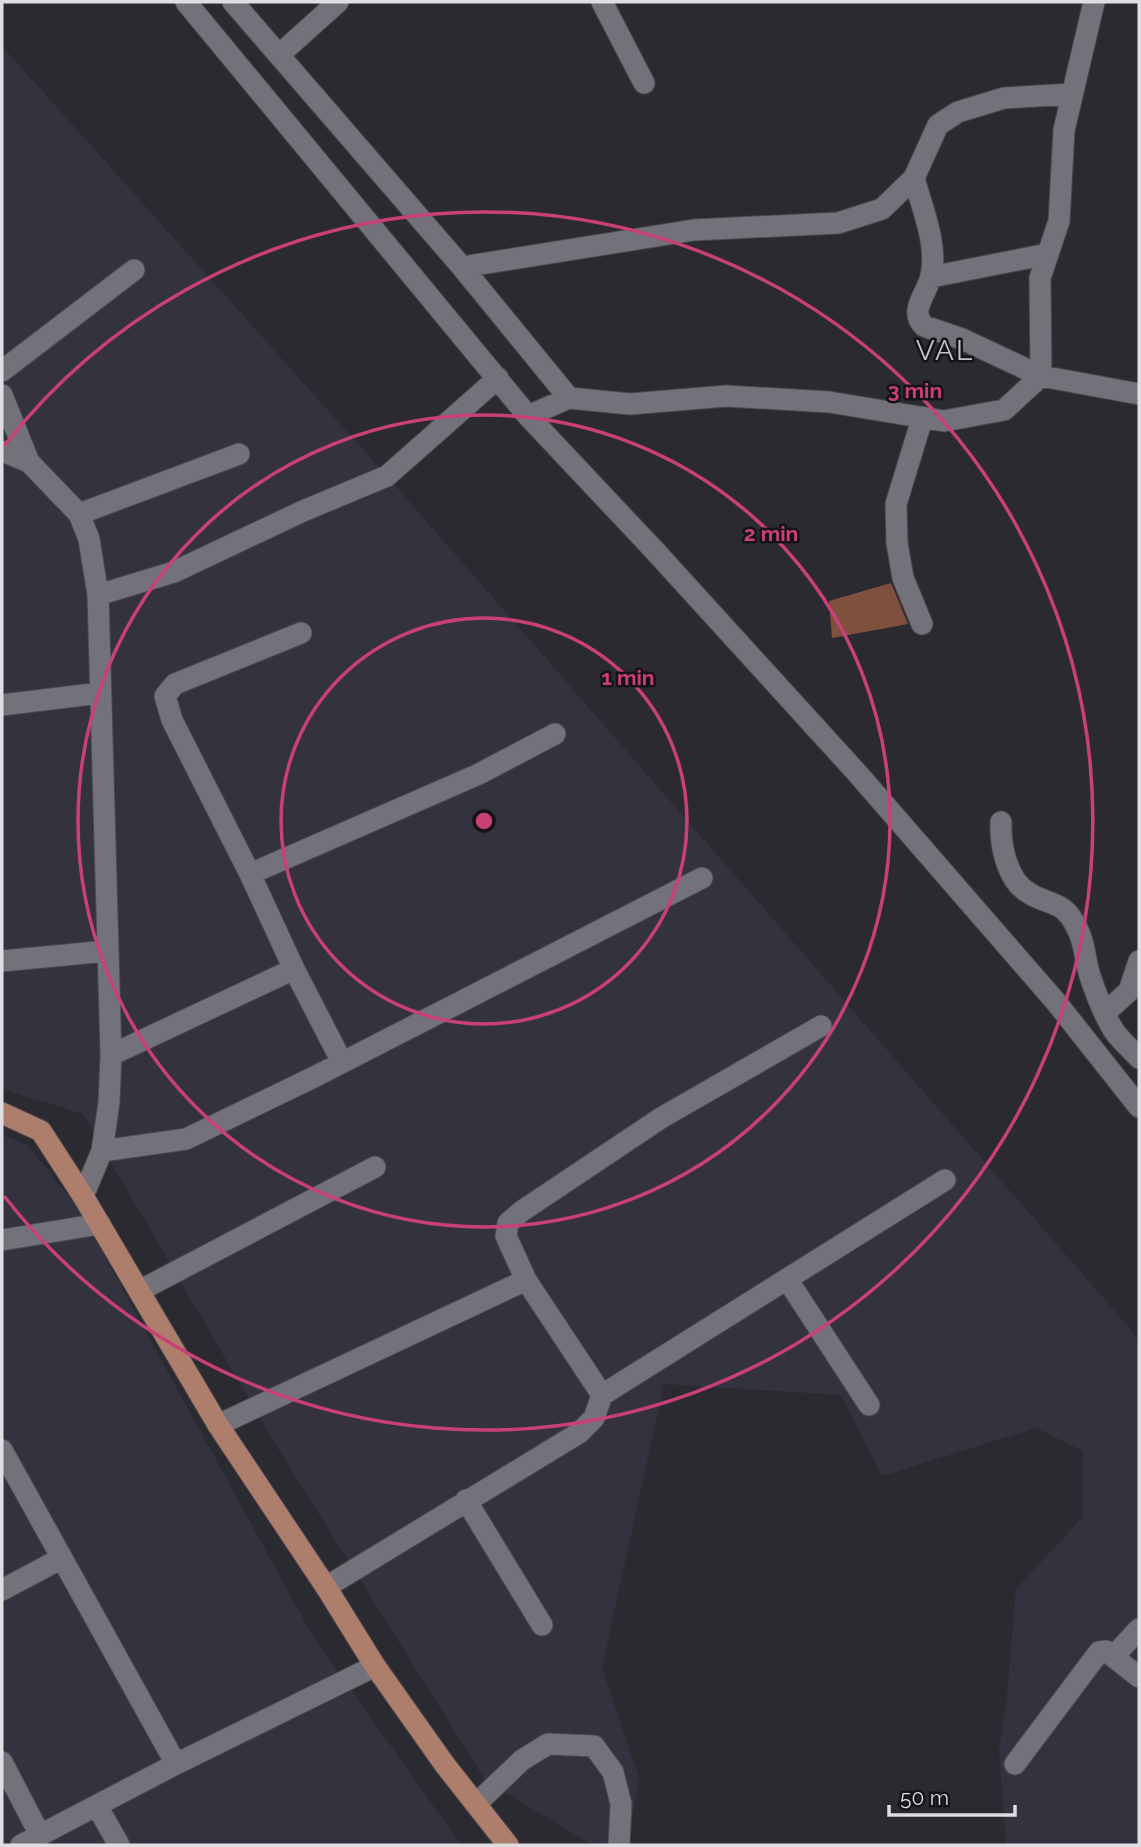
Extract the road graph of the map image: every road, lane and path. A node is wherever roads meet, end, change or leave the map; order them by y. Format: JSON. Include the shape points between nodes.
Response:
{"nodes":[{"id":1,"x":187,"y":2,"type":"edge"},
{"id":2,"x":233,"y":2,"type":"edge"},
{"id":3,"x":338,"y":2,"type":"edge"},
{"id":4,"x":602,"y":2,"type":"edge"},
{"id":5,"x":1094,"y":2,"type":"edge"},
{"id":6,"x":279,"y":55,"type":"junction"},
{"id":7,"x":644,"y":83,"type":"dead end"},
{"id":8,"x":1072,"y":94,"type":"junction"},
{"id":9,"x":914,"y":178,"type":"junction"},
{"id":10,"x":1048,"y":254,"type":"junction"},
{"id":11,"x":462,"y":267,"type":"junction"},
{"id":12,"x":134,"y":270,"type":"dead end"},
{"id":13,"x":931,"y":277,"type":"junction"},
{"id":14,"x":2,"y":371,"type":"edge"},
{"id":15,"x":1041,"y":376,"type":"junction"},
{"id":16,"x":498,"y":378,"type":"junction"},
{"id":17,"x":1139,"y":394,"type":"edge"},
{"id":18,"x":2,"y":395,"type":"edge"},
{"id":19,"x":569,"y":398,"type":"junction"},
{"id":20,"x":528,"y":416,"type":"junction"},
{"id":21,"x":922,"y":419,"type":"junction"},
{"id":22,"x":2,"y":451,"type":"edge"},
{"id":23,"x":239,"y":454,"type":"dead end"},
{"id":24,"x":29,"y":462,"type":"junction"},
{"id":25,"x":79,"y":514,"type":"junction"},
{"id":26,"x":98,"y":595,"type":"junction"},
{"id":27,"x":922,"y":624,"type":"dead end"},
{"id":28,"x":301,"y":633,"type":"dead end"},
{"id":29,"x":100,"y":693,"type":"junction"},
{"id":30,"x":2,"y":705,"type":"edge"},
{"id":31,"x":555,"y":734,"type":"dead end"},
{"id":32,"x":1001,"y":822,"type":"dead end"},
{"id":33,"x":250,"y":874,"type":"junction"},
{"id":34,"x":702,"y":878,"type":"dead end"},
{"id":35,"x":107,"y":951,"type":"junction"},
{"id":36,"x":2,"y":961,"type":"edge"},
{"id":37,"x":1139,"y":961,"type":"edge"},
{"id":38,"x":294,"y":969,"type":"junction"},
{"id":39,"x":1105,"y":1013,"type":"junction"},
{"id":40,"x":821,"y":1026,"type":"dead end"},
{"id":41,"x":111,"y":1055,"type":"junction"},
{"id":42,"x":1139,"y":1058,"type":"edge"},
{"id":43,"x":342,"y":1062,"type":"junction"},
{"id":44,"x":1139,"y":1107,"type":"edge"},
{"id":45,"x":2,"y":1113,"type":"edge"},
{"id":46,"x":102,"y":1151,"type":"junction"},
{"id":47,"x":375,"y":1167,"type":"dead end"},
{"id":48,"x":945,"y":1180,"type":"dead end"},
{"id":49,"x":83,"y":1196,"type":"junction"},
{"id":50,"x":100,"y":1224,"type":"junction"},
{"id":51,"x":2,"y":1240,"type":"edge"},
{"id":52,"x":787,"y":1279,"type":"junction"},
{"id":53,"x":526,"y":1280,"type":"junction"},
{"id":54,"x":139,"y":1291,"type":"junction"},
{"id":55,"x":602,"y":1395,"type":"junction"},
{"id":56,"x":869,"y":1405,"type":"dead end"},
{"id":57,"x":218,"y":1425,"type":"junction"},
{"id":58,"x":2,"y":1450,"type":"edge"},
{"id":59,"x":466,"y":1500,"type":"junction"},
{"id":60,"x":62,"y":1558,"type":"junction"},
{"id":61,"x":326,"y":1587,"type":"junction"},
{"id":62,"x":2,"y":1590,"type":"edge"},
{"id":63,"x":542,"y":1625,"type":"dead end"},
{"id":64,"x":1139,"y":1629,"type":"edge"},
{"id":65,"x":1114,"y":1656,"type":"junction"},
{"id":66,"x":375,"y":1666,"type":"junction"},
{"id":67,"x":1139,"y":1677,"type":"edge"},
{"id":68,"x":2,"y":1762,"type":"edge"},
{"id":69,"x":176,"y":1764,"type":"junction"},
{"id":70,"x":1015,"y":1764,"type":"dead end"},
{"id":71,"x":477,"y":1804,"type":"junction"},
{"id":72,"x":97,"y":1806,"type":"junction"},
{"id":73,"x":40,"y":1835,"type":"junction"},
{"id":74,"x":21,"y":1845,"type":"edge"},
{"id":75,"x":119,"y":1845,"type":"edge"},
{"id":76,"x":508,"y":1845,"type":"edge"},
{"id":77,"x":619,"y":1845,"type":"edge"}],
"edges":[{"from":1,"to":16,"type":"street"},
{"from":2,"to":6,"type":"street"},
{"from":3,"to":6,"type":"street"},
{"from":4,"to":7,"type":"street"},
{"from":5,"to":8,"type":"street"},
{"from":6,"to":11,"type":"street"},
{"from":8,"to":9,"type":"street","via":[[1004,98],[958,112],[938,125]]},
{"from":8,"to":10,"type":"street","via":[[1063,130],[1059,221]]},
{"from":9,"to":11,"type":"street","via":[[883,208],[838,223],[694,230]]},
{"from":9,"to":13,"type":"street","via":[[933,255]]},
{"from":10,"to":13,"type":"street"},
{"from":10,"to":15,"type":"street","via":[[1040,278]]},
{"from":11,"to":19,"type":"street"},
{"from":12,"to":14,"type":"street"},
{"from":13,"to":15,"type":"street","via":[[918,312],[924,326]]},
{"from":15,"to":17,"type":"street"},
{"from":15,"to":21,"type":"street","via":[[1004,410],[944,421]]},
{"from":16,"to":20,"type":"street"},
{"from":16,"to":26,"type":"street","via":[[387,475],[174,572]]},
{"from":18,"to":24,"type":"street"},
{"from":19,"to":20,"type":"street"},
{"from":19,"to":21,"type":"street","via":[[630,404],[726,396],[828,402]]},
{"from":20,"to":44,"type":"street","via":[[858,774],[1056,1002]]},
{"from":21,"to":27,"type":"street","via":[[896,503],[903,578]]},
{"from":22,"to":24,"type":"street"},
{"from":23,"to":25,"type":"street"},
{"from":24,"to":25,"type":"street"},
{"from":25,"to":26,"type":"street","via":[[89,539]]},
{"from":26,"to":29,"type":"street"},
{"from":28,"to":33,"type":"street","via":[[175,684],[165,696],[172,720]]},
{"from":29,"to":30,"type":"street"},
{"from":29,"to":35,"type":"street"},
{"from":31,"to":33,"type":"street","via":[[479,774]]},
{"from":32,"to":39,"type":"street","via":[[1013,880],[1028,893],[1069,913],[1085,945],[1090,976]]},
{"from":33,"to":38,"type":"street"},
{"from":34,"to":43,"type":"street"},
{"from":35,"to":36,"type":"street"},
{"from":35,"to":41,"type":"street"},
{"from":37,"to":39,"type":"street","via":[[1129,991]]},
{"from":38,"to":41,"type":"street"},
{"from":38,"to":43,"type":"street"},
{"from":39,"to":42,"type":"street","via":[[1114,1031]]},
{"from":40,"to":53,"type":"street","via":[[661,1118],[508,1223],[506,1236]]},
{"from":41,"to":46,"type":"street"},
{"from":43,"to":46,"type":"street","via":[[186,1139]]},
{"from":45,"to":49,"type":"main road","via":[[41,1131]]},
{"from":46,"to":49,"type":"street"},
{"from":47,"to":54,"type":"street"},
{"from":48,"to":52,"type":"street"},
{"from":49,"to":50,"type":"main road"},
{"from":50,"to":51,"type":"street"},
{"from":50,"to":54,"type":"main road"},
{"from":52,"to":55,"type":"street"},
{"from":52,"to":56,"type":"street"},
{"from":53,"to":55,"type":"street"},
{"from":53,"to":57,"type":"street"},
{"from":54,"to":57,"type":"main road"},
{"from":55,"to":59,"type":"street","via":[[594,1418],[579,1433]]},
{"from":57,"to":61,"type":"main road"},
{"from":58,"to":60,"type":"street"},
{"from":59,"to":61,"type":"street"},
{"from":59,"to":63,"type":"street"},
{"from":60,"to":62,"type":"street"},
{"from":60,"to":69,"type":"street"},
{"from":61,"to":66,"type":"main road"},
{"from":64,"to":65,"type":"street"},
{"from":65,"to":67,"type":"street"},
{"from":65,"to":70,"type":"street","via":[[1099,1653]]},
{"from":66,"to":69,"type":"street"},
{"from":66,"to":71,"type":"main road"},
{"from":68,"to":73,"type":"street"},
{"from":69,"to":72,"type":"street"},
{"from":71,"to":76,"type":"main road"},
{"from":71,"to":77,"type":"street","via":[[522,1760],[548,1744],[594,1746],[613,1772],[621,1804]]},
{"from":72,"to":73,"type":"street"},
{"from":72,"to":75,"type":"street"},
{"from":73,"to":74,"type":"street"}]}
